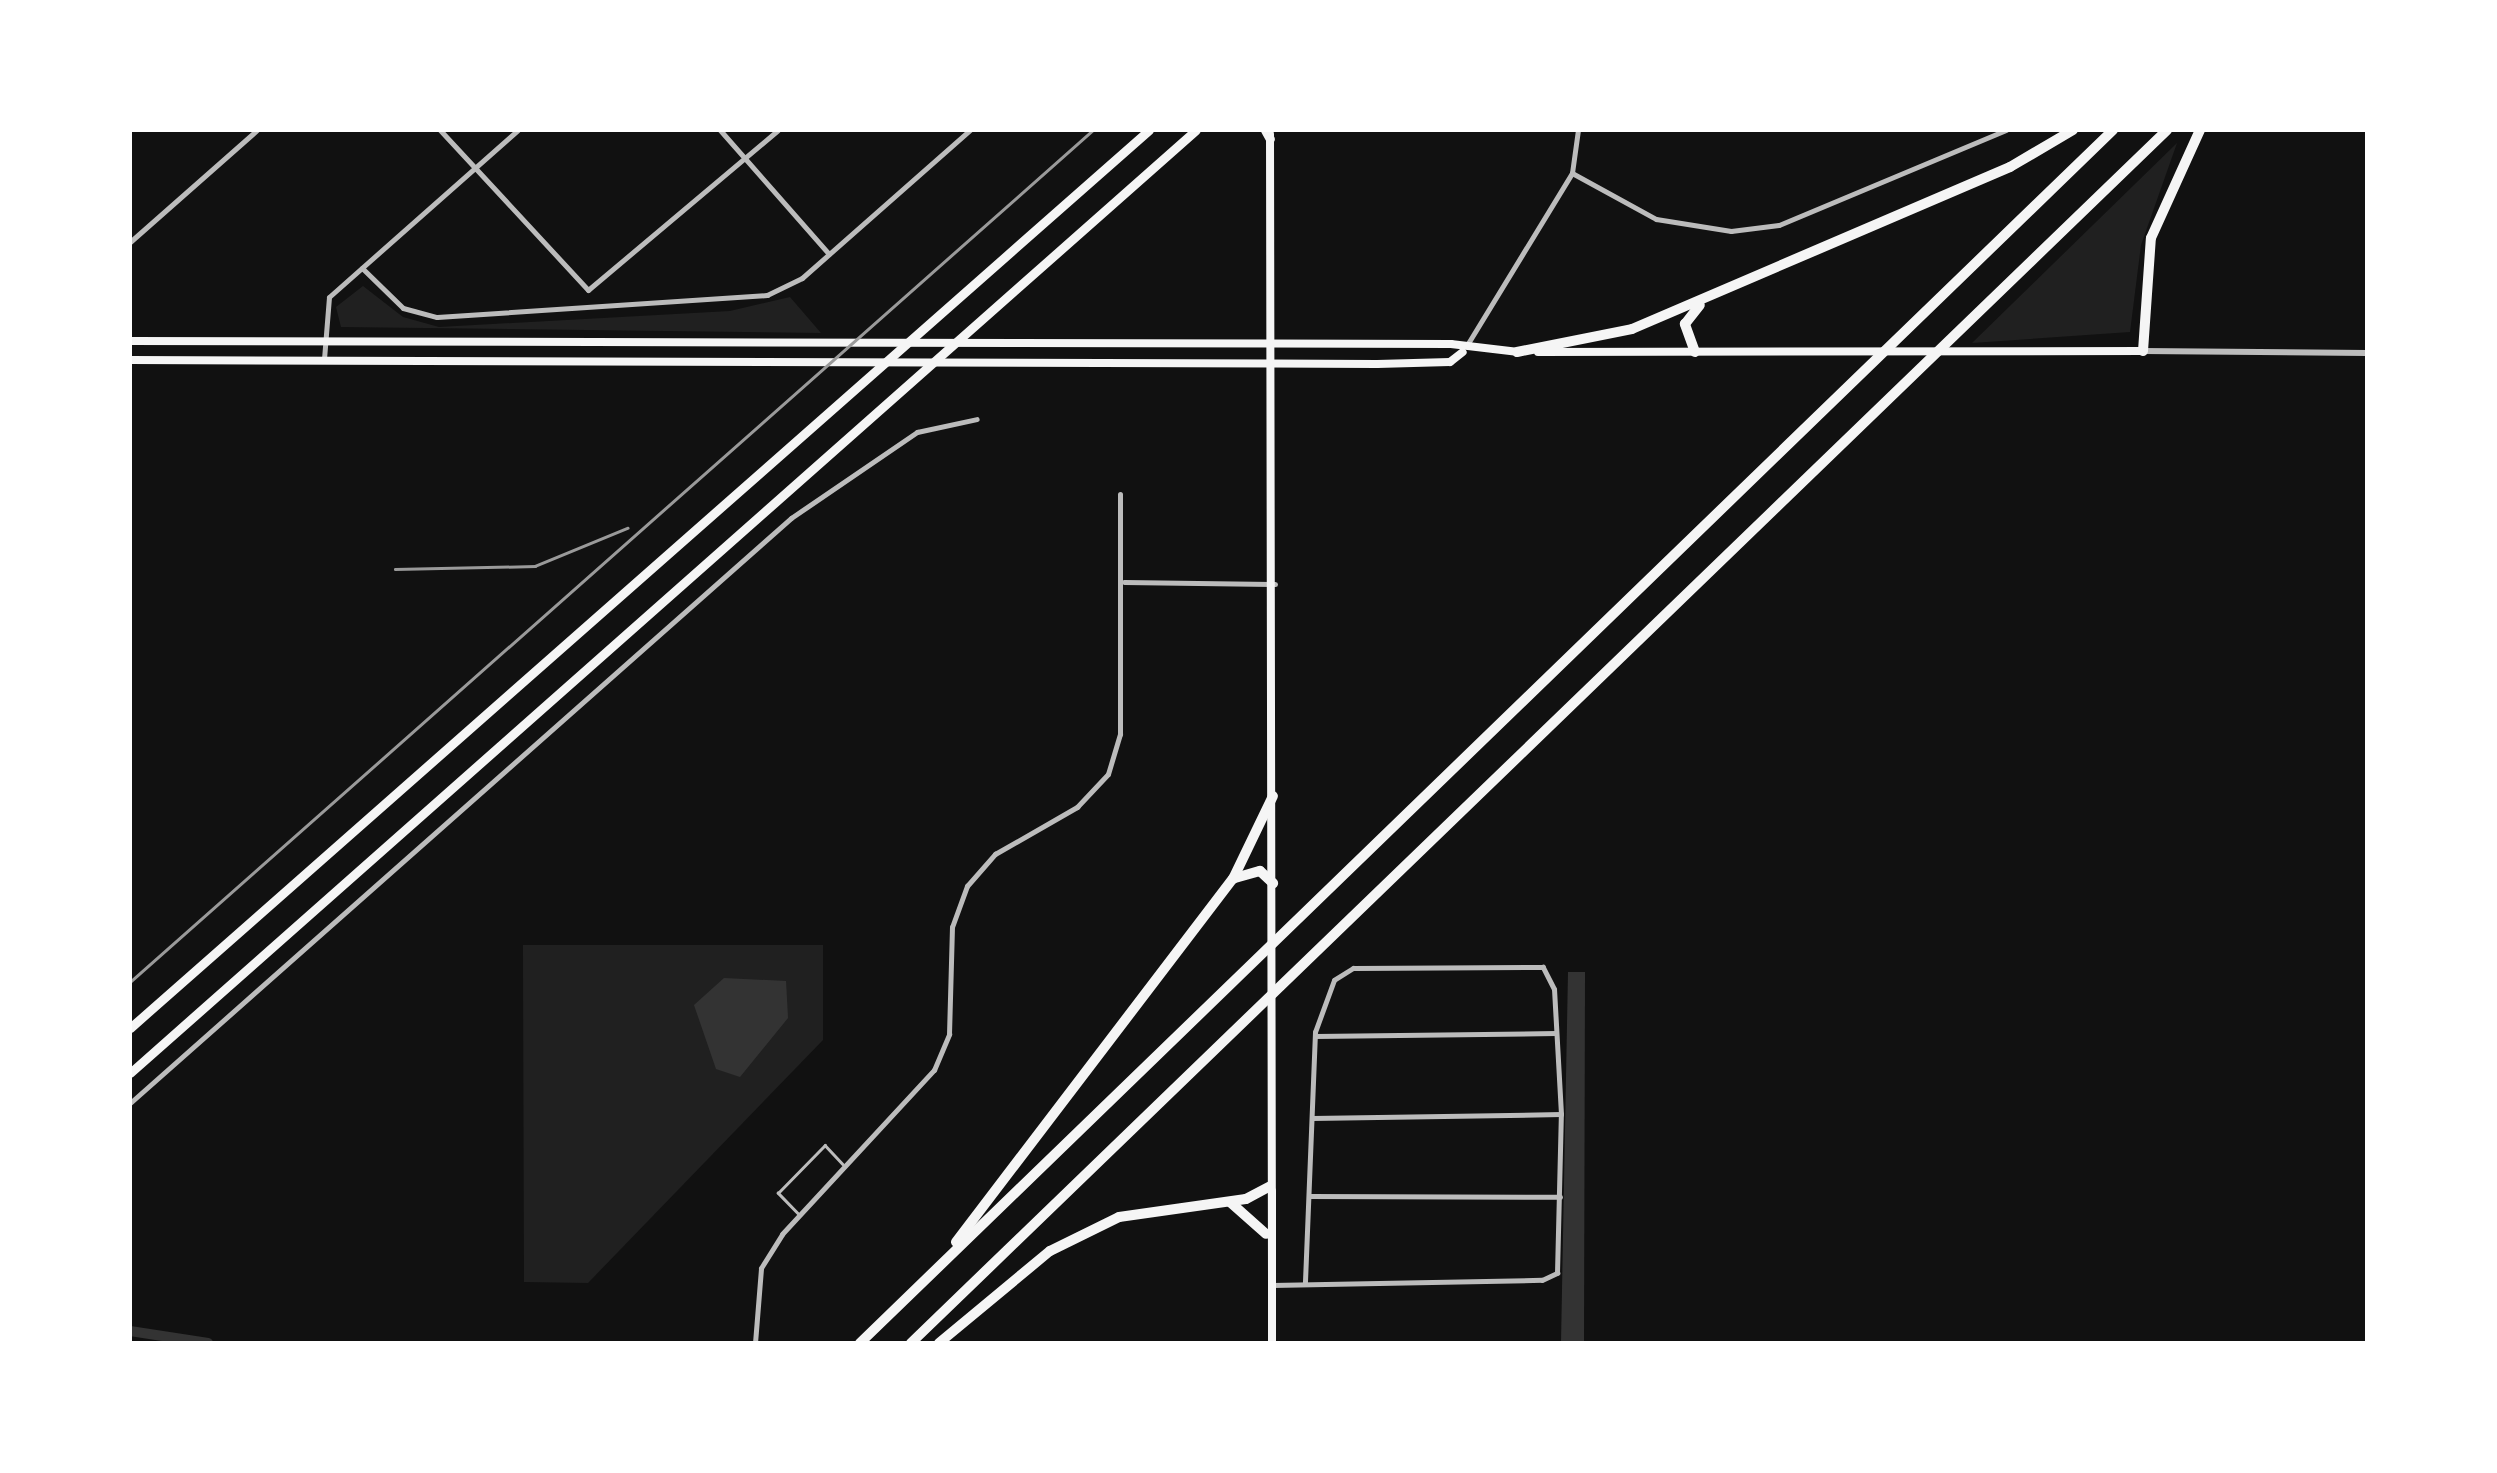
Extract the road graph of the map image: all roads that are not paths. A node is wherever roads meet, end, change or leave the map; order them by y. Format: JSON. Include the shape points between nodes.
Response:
{"nodes":[{"id":1,"x":257,"y":130,"type":"edge"},
{"id":2,"x":440,"y":130,"type":"edge"},
{"id":3,"x":518,"y":130,"type":"edge"},
{"id":4,"x":720,"y":130,"type":"edge"},
{"id":5,"x":778,"y":130,"type":"edge"},
{"id":6,"x":970,"y":130,"type":"edge"},
{"id":7,"x":1149,"y":130,"type":"edge"},
{"id":8,"x":1196,"y":130,"type":"edge"},
{"id":9,"x":1578,"y":130,"type":"edge"},
{"id":10,"x":2006,"y":130,"type":"edge"},
{"id":11,"x":2073,"y":130,"type":"edge"},
{"id":12,"x":2113,"y":130,"type":"edge"},
{"id":13,"x":2166,"y":130,"type":"edge"},
{"id":14,"x":2200,"y":130,"type":"edge"},
{"id":15,"x":1268,"y":133,"type":"edge"},
{"id":16,"x":746,"y":158,"type":"junction"},
{"id":17,"x":474,"y":168,"type":"junction"},
{"id":18,"x":1572,"y":173,"type":"junction"},
{"id":19,"x":130,"y":242,"type":"edge"},
{"id":20,"x":829,"y":254,"type":"junction"},
{"id":21,"x":362,"y":268,"type":"junction"},
{"id":22,"x":1709,"y":298,"type":"junction"},
{"id":23,"x":130,"y":341,"type":"edge"},
{"id":24,"x":324,"y":342,"type":"junction"},
{"id":25,"x":1272,"y":344,"type":"junction"},
{"id":26,"x":1463,"y":352,"type":"junction"},
{"id":27,"x":1517,"y":352,"type":"junction"},
{"id":28,"x":1695,"y":352,"type":"junction"},
{"id":29,"x":2143,"y":352,"type":"junction"},
{"id":30,"x":2367,"y":353,"type":"edge"},
{"id":31,"x":324,"y":359,"type":"junction"},
{"id":32,"x":130,"y":360,"type":"edge"},
{"id":33,"x":1272,"y":363,"type":"junction"},
{"id":34,"x":977,"y":419,"type":"dead end"},
{"id":35,"x":1120,"y":494,"type":"dead end"},
{"id":36,"x":1124,"y":582,"type":"junction"},
{"id":37,"x":1275,"y":584,"type":"junction"},
{"id":38,"x":1272,"y":796,"type":"junction"},
{"id":39,"x":1233,"y":879,"type":"junction"},
{"id":40,"x":1272,"y":883,"type":"junction"},
{"id":41,"x":130,"y":1028,"type":"edge"},
{"id":42,"x":1556,"y":1033,"type":"junction"},
{"id":43,"x":1315,"y":1036,"type":"junction"},
{"id":44,"x":130,"y":1073,"type":"edge"},
{"id":45,"x":130,"y":1103,"type":"edge"},
{"id":46,"x":1561,"y":1114,"type":"junction"},
{"id":47,"x":1312,"y":1118,"type":"junction"},
{"id":48,"x":844,"y":1166,"type":"junction"},
{"id":49,"x":1270,"y":1186,"type":"junction"},
{"id":50,"x":1310,"y":1196,"type":"junction"},
{"id":51,"x":1560,"y":1197,"type":"junction"},
{"id":52,"x":1229,"y":1202,"type":"junction"},
{"id":53,"x":799,"y":1216,"type":"junction"},
{"id":54,"x":1266,"y":1234,"type":"junction"},
{"id":55,"x":920,"y":1284,"type":"junction"},
{"id":56,"x":1272,"y":1284,"type":"junction"},
{"id":57,"x":1305,"y":1284,"type":"junction"},
{"id":58,"x":755,"y":1343,"type":"edge"},
{"id":59,"x":860,"y":1343,"type":"edge"},
{"id":60,"x":912,"y":1343,"type":"edge"},
{"id":61,"x":939,"y":1343,"type":"edge"},
{"id":62,"x":1272,"y":1343,"type":"edge"}],
"edges":[{"from":1,"to":19,"type":"street"},
{"from":2,"to":17,"type":"street"},
{"from":3,"to":17,"type":"street"},
{"from":4,"to":16,"type":"street"},
{"from":5,"to":16,"type":"street"},
{"from":6,"to":20,"type":"street"},
{"from":7,"to":41,"type":"main road"},
{"from":8,"to":44,"type":"main road"},
{"from":9,"to":18,"type":"street"},
{"from":10,"to":18,"type":"street","via":[[1779,225],[1731,231],[1656,218]]},
{"from":11,"to":22,"type":"highway","via":[[2010,167]]},
{"from":12,"to":55,"type":"highway"},
{"from":13,"to":60,"type":"highway"},
{"from":14,"to":29,"type":"highway","via":[[2151,238]]},
{"from":15,"to":25,"type":"main road"},
{"from":16,"to":17,"type":"street","via":[[588,290]]},
{"from":16,"to":20,"type":"street"},
{"from":17,"to":21,"type":"street"},
{"from":18,"to":26,"type":"street"},
{"from":20,"to":21,"type":"street","via":[[767,295],[518,318],[419,314]]},
{"from":21,"to":24,"type":"street","via":[[329,297]]},
{"from":22,"to":27,"type":"highway","via":[[1618,334]]},
{"from":22,"to":28,"type":"highway","via":[[1686,318]]},
{"from":23,"to":24,"type":"main road"},
{"from":24,"to":25,"type":"main road"},
{"from":24,"to":31,"type":"street"},
{"from":25,"to":26,"type":"main road","via":[[1451,344]]},
{"from":25,"to":33,"type":"main road"},
{"from":26,"to":27,"type":"main road"},
{"from":26,"to":33,"type":"main road","via":[[1450,362]]},
{"from":27,"to":28,"type":"main road"},
{"from":28,"to":29,"type":"main road"},
{"from":29,"to":30,"type":"street"},
{"from":31,"to":32,"type":"main road"},
{"from":31,"to":33,"type":"main road"},
{"from":33,"to":37,"type":"main road"},
{"from":34,"to":45,"type":"street","via":[[917,432],[791,518]]},
{"from":35,"to":36,"type":"street"},
{"from":36,"to":37,"type":"street"},
{"from":36,"to":48,"type":"street","via":[[1120,734],[1108,774],[1077,807],[995,854],[967,886],[952,927],[948,1034],[934,1070]]},
{"from":37,"to":38,"type":"main road"},
{"from":38,"to":39,"type":"highway"},
{"from":38,"to":40,"type":"main road"},
{"from":39,"to":40,"type":"highway","via":[[1260,871]]},
{"from":39,"to":55,"type":"highway","via":[[1048,1132]]},
{"from":40,"to":49,"type":"main road"},
{"from":42,"to":43,"type":"street"},
{"from":42,"to":43,"type":"street","via":[[1554,989],[1537,966],[1353,968],[1323,996]]},
{"from":42,"to":46,"type":"street"},
{"from":43,"to":47,"type":"street"},
{"from":46,"to":47,"type":"street"},
{"from":46,"to":51,"type":"street"},
{"from":47,"to":50,"type":"street"},
{"from":48,"to":53,"type":"street"},
{"from":48,"to":53,"type":"lane","via":[[826,1145],[778,1193]]},
{"from":49,"to":52,"type":"highway"},
{"from":49,"to":54,"type":"main road"},
{"from":49,"to":56,"type":"main road"},
{"from":50,"to":51,"type":"street"},
{"from":50,"to":57,"type":"street"},
{"from":51,"to":57,"type":"street","via":[[1552,1277]]},
{"from":52,"to":54,"type":"highway"},
{"from":52,"to":61,"type":"highway","via":[[1119,1217],[1050,1251]]},
{"from":53,"to":58,"type":"street","via":[[761,1268]]},
{"from":54,"to":56,"type":"main road"},
{"from":55,"to":59,"type":"highway"},
{"from":56,"to":57,"type":"street"},
{"from":56,"to":62,"type":"main road"}]}
